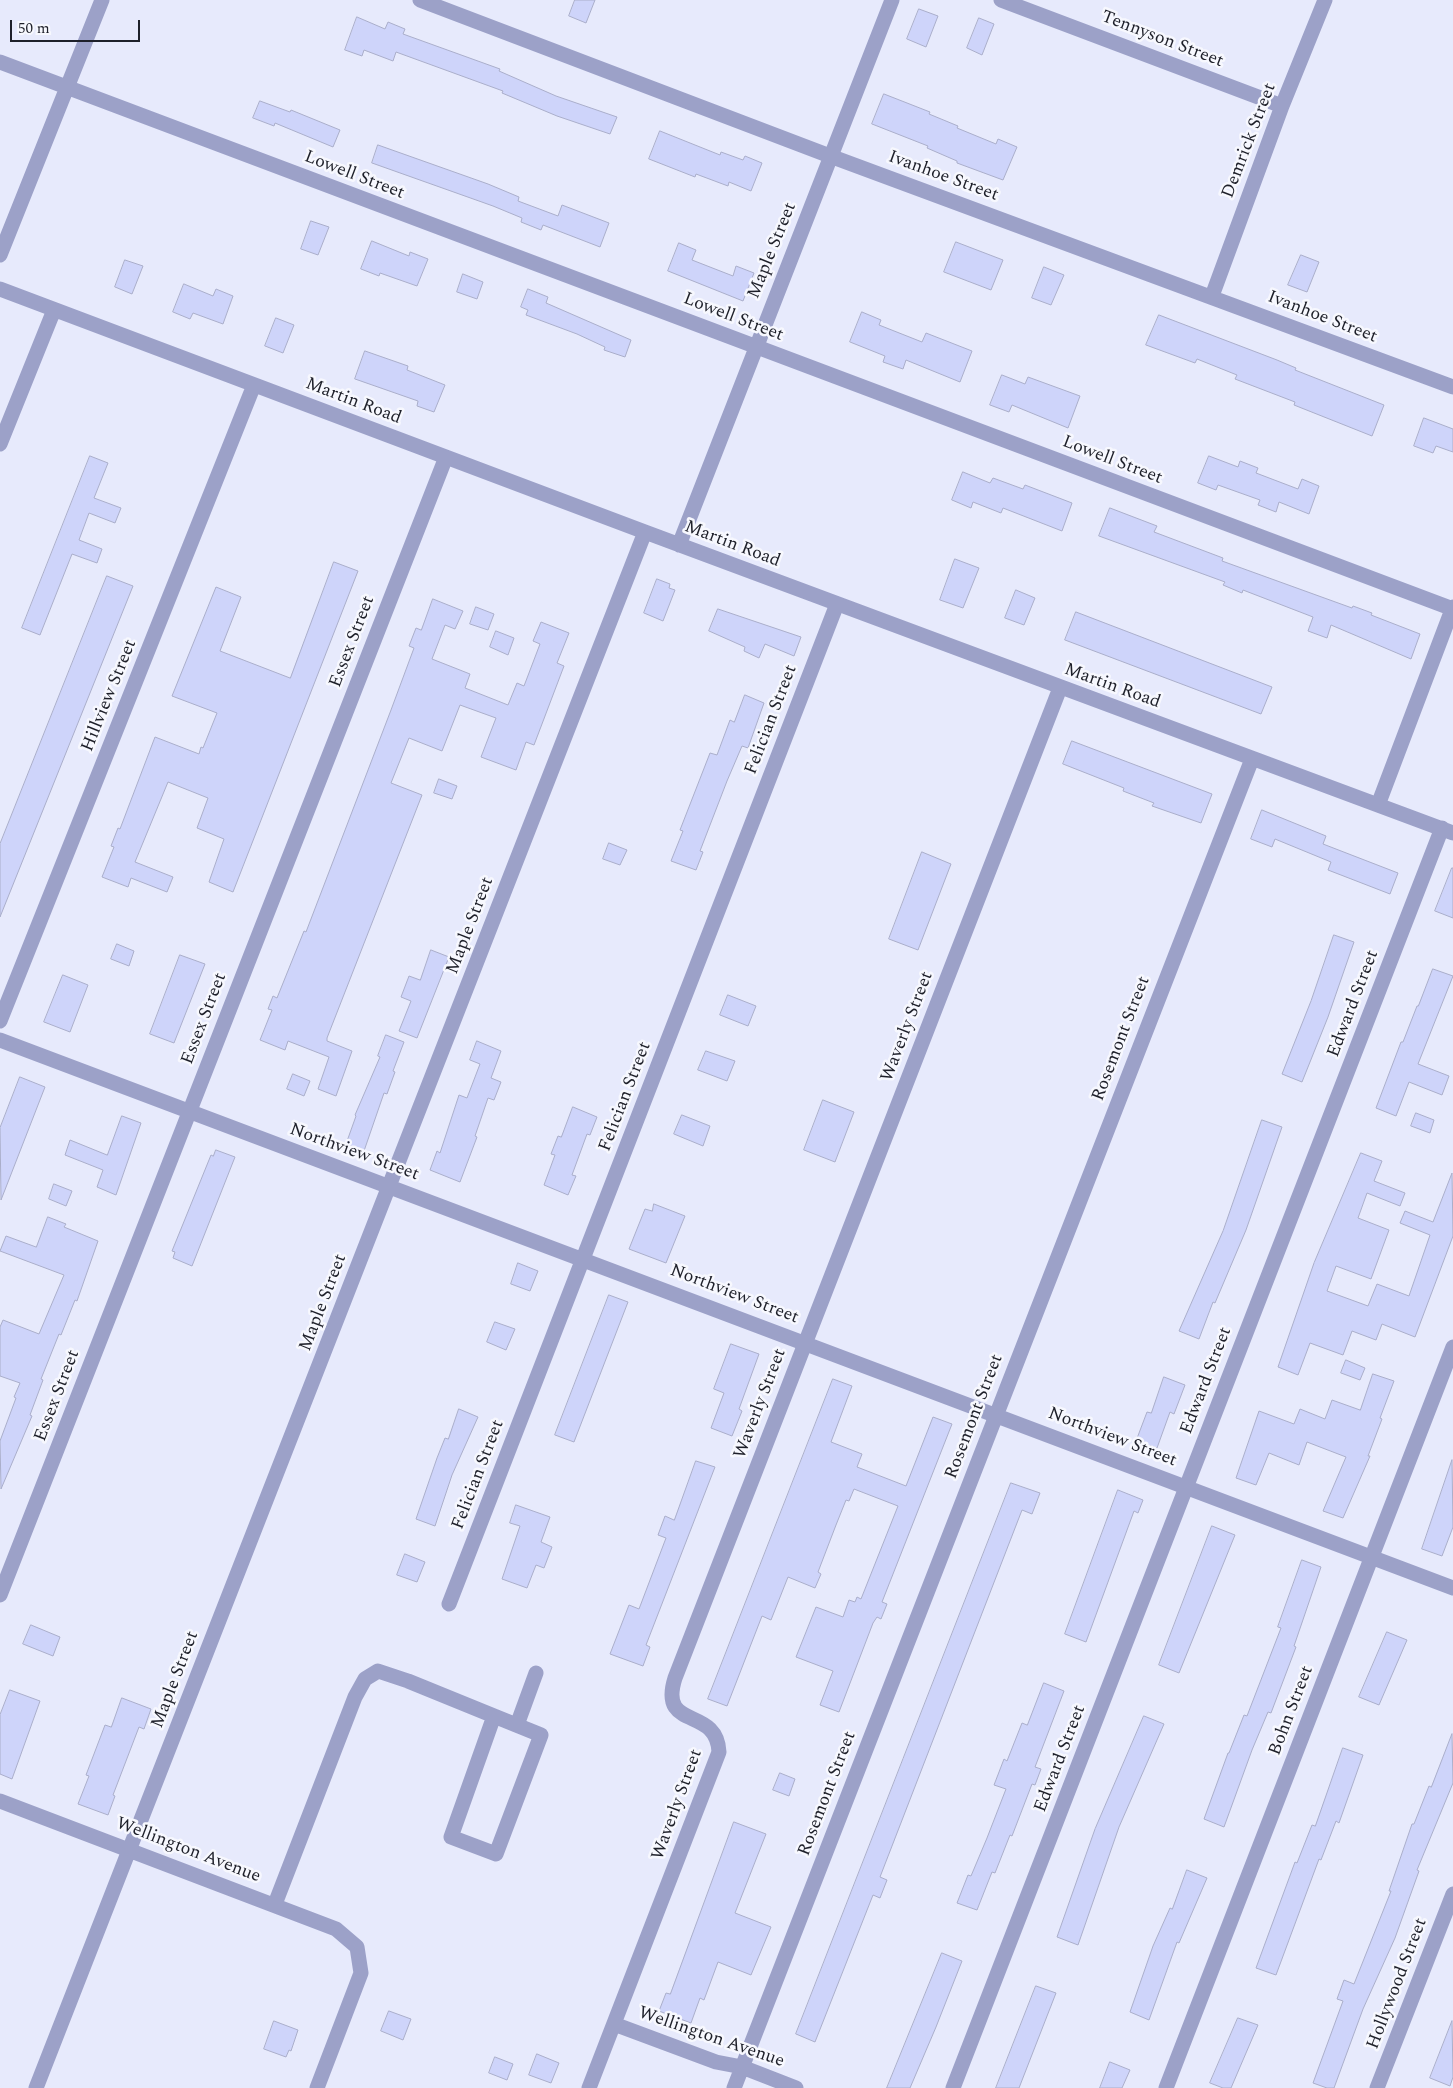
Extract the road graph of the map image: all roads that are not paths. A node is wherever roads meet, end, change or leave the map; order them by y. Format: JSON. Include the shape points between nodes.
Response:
{"nodes":[{"id":1,"x":102,"y":0,"type":"edge"},
{"id":2,"x":420,"y":0,"type":"edge"},
{"id":3,"x":892,"y":0,"type":"edge"},
{"id":4,"x":1001,"y":0,"type":"edge"},
{"id":5,"x":1325,"y":0,"type":"edge"},
{"id":6,"x":0,"y":62,"type":"edge"},
{"id":7,"x":67,"y":87,"type":"junction"},
{"id":8,"x":1282,"y":106,"type":"junction"},
{"id":9,"x":830,"y":156,"type":"junction"},
{"id":10,"x":0,"y":255,"type":"edge"},
{"id":11,"x":0,"y":289,"type":"edge"},
{"id":12,"x":1212,"y":296,"type":"junction"},
{"id":13,"x":54,"y":310,"type":"junction"},
{"id":14,"x":755,"y":347,"type":"junction"},
{"id":15,"x":254,"y":385,"type":"junction"},
{"id":16,"x":1453,"y":388,"type":"edge"},
{"id":17,"x":0,"y":444,"type":"edge"},
{"id":18,"x":446,"y":457,"type":"junction"},
{"id":19,"x":645,"y":532,"type":"junction"},
{"id":20,"x":679,"y":545,"type":"junction"},
{"id":21,"x":837,"y":604,"type":"junction"},
{"id":22,"x":1453,"y":608,"type":"edge"},
{"id":23,"x":1060,"y":688,"type":"junction"},
{"id":24,"x":1252,"y":759,"type":"junction"},
{"id":25,"x":1378,"y":805,"type":"junction"},
{"id":26,"x":1448,"y":830,"type":"edge"},
{"id":27,"x":0,"y":1021,"type":"edge"},
{"id":28,"x":0,"y":1040,"type":"edge"},
{"id":29,"x":189,"y":1112,"type":"junction"},
{"id":30,"x":390,"y":1186,"type":"junction"},
{"id":31,"x":584,"y":1259,"type":"junction"},
{"id":32,"x":805,"y":1342,"type":"junction"},
{"id":33,"x":1453,"y":1347,"type":"edge"},
{"id":34,"x":996,"y":1414,"type":"junction"},
{"id":35,"x":1187,"y":1487,"type":"junction"},
{"id":36,"x":1372,"y":1557,"type":"junction"},
{"id":37,"x":1453,"y":1588,"type":"edge"},
{"id":38,"x":0,"y":1595,"type":"edge"},
{"id":39,"x":449,"y":1604,"type":"dead end"},
{"id":40,"x":536,"y":1673,"type":"dead end"},
{"id":41,"x":494,"y":1716,"type":"junction"},
{"id":42,"x":517,"y":1725,"type":"junction"},
{"id":43,"x":0,"y":1801,"type":"edge"},
{"id":44,"x":130,"y":1849,"type":"junction"},
{"id":45,"x":1453,"y":1894,"type":"edge"},
{"id":46,"x":276,"y":1904,"type":"junction"},
{"id":47,"x":614,"y":2024,"type":"junction"},
{"id":48,"x":742,"y":2067,"type":"junction"},
{"id":49,"x":36,"y":2088,"type":"edge"},
{"id":50,"x":318,"y":2088,"type":"edge"},
{"id":51,"x":589,"y":2088,"type":"edge"},
{"id":52,"x":734,"y":2088,"type":"edge"},
{"id":53,"x":796,"y":2088,"type":"edge"},
{"id":54,"x":954,"y":2088,"type":"edge"},
{"id":55,"x":1166,"y":2088,"type":"edge"},
{"id":56,"x":1377,"y":2088,"type":"edge"}],
"edges":[{"from":1,"to":7,"type":"street"},
{"from":2,"to":9,"type":"street","name":"Ivanhoe Street"},
{"from":3,"to":9,"type":"street","name":"Maple Street"},
{"from":4,"to":8,"type":"street","name":"Tennyson Street"},
{"from":5,"to":8,"type":"street","name":"Demrick Street"},
{"from":6,"to":7,"type":"street","name":"Lowell Street"},
{"from":7,"to":10,"type":"street"},
{"from":7,"to":14,"type":"street","name":"Lowell Street"},
{"from":8,"to":12,"type":"street","name":"Demrick Street"},
{"from":9,"to":12,"type":"street","name":"Ivanhoe Street"},
{"from":9,"to":14,"type":"street","name":"Maple Street"},
{"from":11,"to":13,"type":"street","name":"Martin Road"},
{"from":12,"to":16,"type":"street","name":"Ivanhoe Street"},
{"from":13,"to":15,"type":"street","name":"Martin Road"},
{"from":13,"to":17,"type":"street"},
{"from":14,"to":20,"type":"street","name":"Maple Street"},
{"from":14,"to":22,"type":"street","name":"Lowell Street"},
{"from":15,"to":18,"type":"street","name":"Martin Road"},
{"from":15,"to":27,"type":"street","name":"Hillview Street"},
{"from":18,"to":19,"type":"street","name":"Martin Road"},
{"from":18,"to":29,"type":"street","name":"Essex Street"},
{"from":19,"to":20,"type":"street","name":"Martin Road"},
{"from":19,"to":30,"type":"street","name":"Maple Street"},
{"from":20,"to":21,"type":"street","name":"Martin Road"},
{"from":21,"to":23,"type":"street","name":"Martin Road"},
{"from":21,"to":31,"type":"street","name":"Felician Street"},
{"from":22,"to":25,"type":"street"},
{"from":23,"to":24,"type":"street","name":"Martin Road"},
{"from":23,"to":32,"type":"street","name":"Waverly Street"},
{"from":24,"to":25,"type":"street","name":"Martin Road"},
{"from":24,"to":34,"type":"street","name":"Rosemont Street"},
{"from":25,"to":26,"type":"street","name":"Martin Road"},
{"from":26,"to":35,"type":"street","name":"Edward Street"},
{"from":28,"to":29,"type":"street","name":"Northview Street"},
{"from":29,"to":30,"type":"street","name":"Northview Street"},
{"from":29,"to":38,"type":"street","name":"Essex Street"},
{"from":30,"to":31,"type":"street","name":"Northview Street"},
{"from":30,"to":44,"type":"street","name":"Maple Street"},
{"from":31,"to":32,"type":"street","name":"Northview Street"},
{"from":31,"to":39,"type":"street","name":"Felician Street"},
{"from":32,"to":34,"type":"street","name":"Northview Street"},
{"from":32,"to":47,"type":"street","name":"Waverly Street","via":[[672,1688],[674,1707],[709,1726],[716,1734],[719,1752]]},
{"from":33,"to":36,"type":"street","name":"Bohn Street"},
{"from":34,"to":35,"type":"street","name":"Northview Street"},
{"from":34,"to":48,"type":"street","name":"Rosemont Street"},
{"from":35,"to":36,"type":"street","name":"Northview Street"},
{"from":35,"to":54,"type":"street","name":"Edward Street"},
{"from":36,"to":37,"type":"street","name":"Northview Street"},
{"from":36,"to":55,"type":"street","name":"Bohn Street"},
{"from":40,"to":42,"type":"street"},
{"from":41,"to":42,"type":"street"},
{"from":41,"to":42,"type":"street","via":[[452,1836],[496,1854],[541,1735]]},
{"from":41,"to":46,"type":"street","via":[[378,1671],[365,1679],[355,1697]]},
{"from":43,"to":44,"type":"street","name":"Wellington Avenue"},
{"from":44,"to":46,"type":"street","name":"Wellington Avenue"},
{"from":44,"to":49,"type":"street","name":"Maple Street"},
{"from":45,"to":56,"type":"street","name":"Hollywood Street"},
{"from":46,"to":50,"type":"street","name":"Wellington Avenue","via":[[336,1929],[357,1947],[361,1965],[359,1981]]},
{"from":47,"to":48,"type":"street","name":"Wellington Avenue","via":[[716,2062]]},
{"from":47,"to":51,"type":"street","name":"Waverly Street"},
{"from":48,"to":52,"type":"street","name":"Rosemont Street"},
{"from":48,"to":53,"type":"street","name":"Wellington Avenue"}]}
